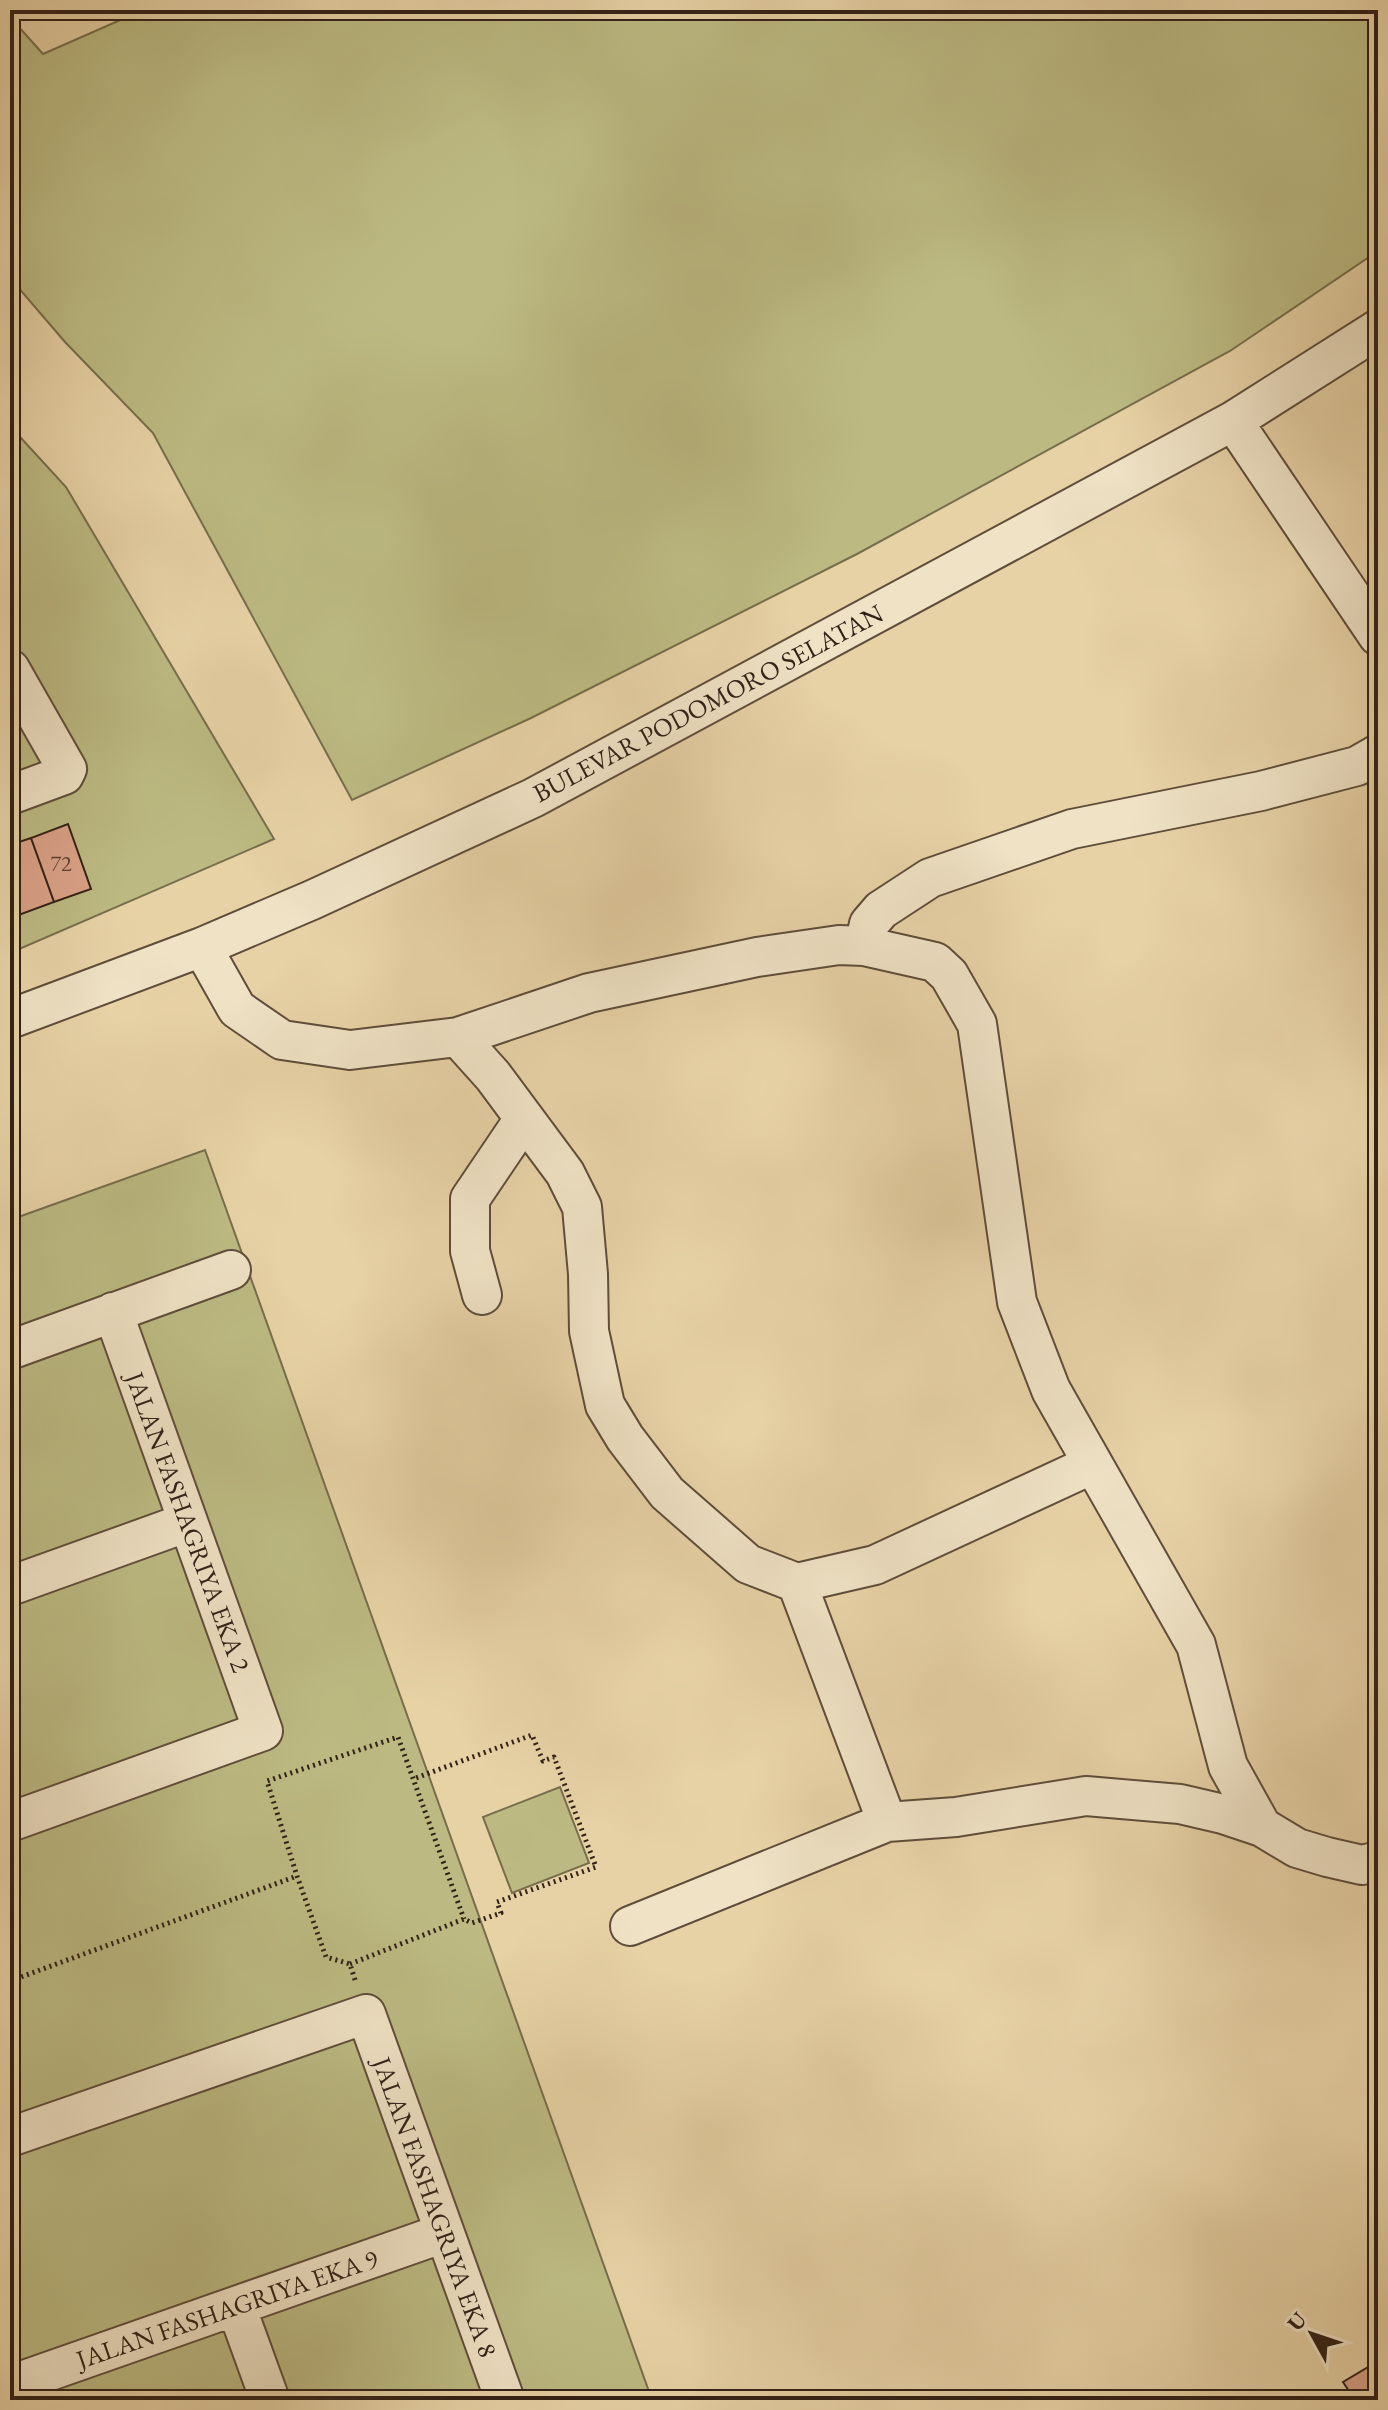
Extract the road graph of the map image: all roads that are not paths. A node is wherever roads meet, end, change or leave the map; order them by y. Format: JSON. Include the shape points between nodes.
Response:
{"nodes":[{"id":1,"x":1378,"y":329,"type":"edge"},
{"id":2,"x":1233,"y":421,"type":"junction"},
{"id":3,"x":1378,"y":636,"type":"edge"},
{"id":4,"x":10,"y":669,"type":"edge"},
{"id":5,"x":1378,"y":754,"type":"edge"},
{"id":6,"x":10,"y":795,"type":"edge"},
{"id":7,"x":864,"y":946,"type":"junction"},
{"id":8,"x":202,"y":947,"type":"junction"},
{"id":9,"x":10,"y":1019,"type":"edge"},
{"id":10,"x":458,"y":1037,"type":"junction"},
{"id":11,"x":524,"y":1119,"type":"junction"},
{"id":12,"x":231,"y":1270,"type":"dead end"},
{"id":13,"x":482,"y":1295,"type":"dead end"},
{"id":14,"x":113,"y":1312,"type":"junction"},
{"id":15,"x":10,"y":1350,"type":"edge"},
{"id":16,"x":1093,"y":1464,"type":"junction"},
{"id":17,"x":188,"y":1522,"type":"junction"},
{"id":18,"x":797,"y":1583,"type":"junction"},
{"id":19,"x":10,"y":1586,"type":"edge"},
{"id":20,"x":10,"y":1822,"type":"edge"},
{"id":21,"x":887,"y":1822,"type":"junction"},
{"id":22,"x":1262,"y":1827,"type":"junction"},
{"id":23,"x":1378,"y":1861,"type":"edge"},
{"id":24,"x":630,"y":1926,"type":"dead end"},
{"id":25,"x":10,"y":2137,"type":"edge"},
{"id":26,"x":444,"y":2233,"type":"junction"},
{"id":27,"x":236,"y":2306,"type":"junction"},
{"id":28,"x":10,"y":2385,"type":"edge"},
{"id":29,"x":270,"y":2400,"type":"edge"},
{"id":30,"x":505,"y":2400,"type":"edge"}],
"edges":[{"from":1,"to":2,"type":"street","name":"BULEVAR PODOMORO SELATAN"},
{"from":2,"to":3,"type":"street"},
{"from":2,"to":8,"type":"street","name":"BULEVAR PODOMORO SELATAN","via":[[533,798]]},
{"from":4,"to":6,"type":"street","via":[[67,769],[64,775]]},
{"from":5,"to":7,"type":"street","via":[[1357,766],[1261,791],[1072,829],[930,878],[881,910],[869,924]]},
{"from":7,"to":10,"type":"street","via":[[757,957],[589,993]]},
{"from":7,"to":16,"type":"street","via":[[935,962],[949,975],[977,1024],[1017,1302],[1051,1390]]},
{"from":8,"to":9,"type":"street","name":"BULEVAR PODOMORO SELATAN"},
{"from":8,"to":10,"type":"street","via":[[237,1009],[282,1040],[350,1050]]},
{"from":10,"to":11,"type":"street"},
{"from":11,"to":13,"type":"street","via":[[470,1199],[470,1251]]},
{"from":11,"to":18,"type":"street","via":[[565,1173],[582,1207],[589,1331],[605,1405],[667,1493],[686,1511],[748,1564]]},
{"from":12,"to":14,"type":"street"},
{"from":14,"to":15,"type":"street"},
{"from":14,"to":17,"type":"street","name":"JALAN FASHAGRIYA EKA 2"},
{"from":16,"to":18,"type":"street","via":[[875,1565]]},
{"from":16,"to":22,"type":"street","via":[[1196,1645],[1228,1766]]},
{"from":17,"to":19,"type":"street"},
{"from":17,"to":20,"type":"street","name":"JALAN FASHAGRIYA EKA 2","via":[[263,1731]]},
{"from":18,"to":21,"type":"street"},
{"from":21,"to":22,"type":"street","via":[[1086,1796],[1180,1804]]},
{"from":21,"to":24,"type":"street"},
{"from":22,"to":23,"type":"street","via":[[1297,1848],[1327,1857],[1362,1865]]},
{"from":25,"to":26,"type":"street","name":"JALAN FASHAGRIYA EKA 8","via":[[366,2014]]},
{"from":26,"to":27,"type":"street","name":"JALAN FASHAGRIYA EKA 9"},
{"from":26,"to":30,"type":"street","name":"JALAN FASHAGRIYA EKA 8"},
{"from":27,"to":28,"type":"street","name":"JALAN FASHAGRIYA EKA 9"},
{"from":27,"to":29,"type":"street"}]}
